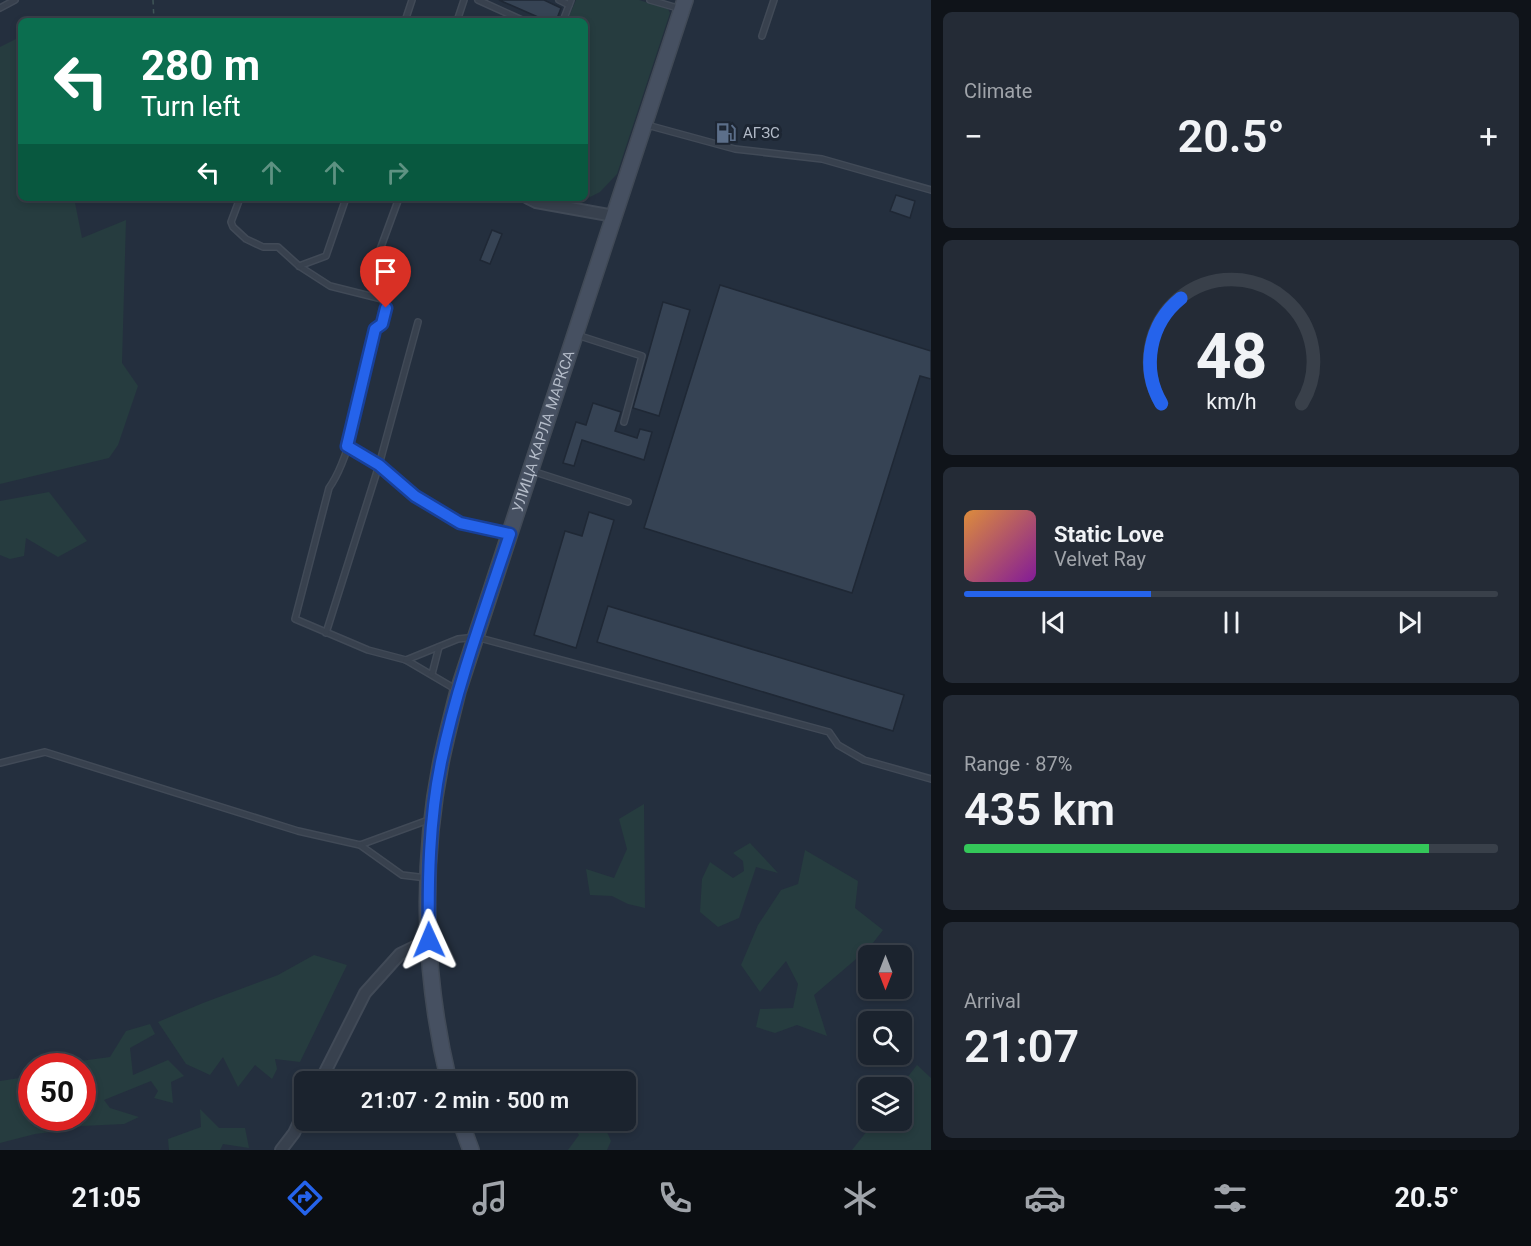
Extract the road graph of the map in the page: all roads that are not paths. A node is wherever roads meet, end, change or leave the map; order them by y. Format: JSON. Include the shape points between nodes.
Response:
{"nodes":[{"id":1,"x":15,"y":0,"type":"edge"},
{"id":2,"x":412,"y":0,"type":"edge"},
{"id":3,"x":464,"y":0,"type":"edge"},
{"id":4,"x":478,"y":0,"type":"edge"},
{"id":5,"x":559,"y":0,"type":"edge"},
{"id":6,"x":650,"y":0,"type":"edge"},
{"id":7,"x":774,"y":0,"type":"edge"},
{"id":8,"x":570,"y":2,"type":"edge"},
{"id":9,"x":684,"y":5,"type":"edge"},
{"id":10,"x":0,"y":8,"type":"edge"},
{"id":11,"x":406,"y":18,"type":"edge"},
{"id":12,"x":458,"y":18,"type":"edge"},
{"id":13,"x":517,"y":18,"type":"edge"},
{"id":14,"x":563,"y":18,"type":"edge"},
{"id":15,"x":762,"y":36,"type":"dead end"},
{"id":16,"x":644,"y":124,"type":"junction"},
{"id":17,"x":931,"y":190,"type":"edge"},
{"id":18,"x":239,"y":201,"type":"edge"},
{"id":19,"x":345,"y":201,"type":"edge"},
{"id":20,"x":398,"y":201,"type":"edge"},
{"id":21,"x":534,"y":201,"type":"edge"},
{"id":22,"x":614,"y":216,"type":"junction"},
{"id":23,"x":378,"y":255,"type":"dead end"},
{"id":24,"x":298,"y":266,"type":"junction"},
{"id":25,"x":418,"y":322,"type":"dead end"},
{"id":26,"x":576,"y":334,"type":"junction"},
{"id":27,"x":624,"y":422,"type":"dead end"},
{"id":28,"x":347,"y":446,"type":"junction"},
{"id":29,"x":379,"y":465,"type":"junction"},
{"id":30,"x":531,"y":470,"type":"junction"},
{"id":31,"x":628,"y":502,"type":"dead end"},
{"id":32,"x":510,"y":534,"type":"junction"},
{"id":33,"x":326,"y":633,"type":"junction"},
{"id":34,"x":476,"y":637,"type":"junction"},
{"id":35,"x":439,"y":647,"type":"junction"},
{"id":36,"x":406,"y":660,"type":"junction"},
{"id":37,"x":432,"y":674,"type":"junction"},
{"id":38,"x":458,"y":691,"type":"junction"},
{"id":39,"x":0,"y":763,"type":"edge"},
{"id":40,"x":931,"y":779,"type":"edge"},
{"id":41,"x":433,"y":819,"type":"junction"},
{"id":42,"x":360,"y":846,"type":"junction"},
{"id":43,"x":428,"y":878,"type":"junction"},
{"id":44,"x":429,"y":940,"type":"junction"},
{"id":45,"x":326,"y":1071,"type":"edge"},
{"id":46,"x":447,"y":1071,"type":"edge"},
{"id":47,"x":295,"y":1131,"type":"edge"},
{"id":48,"x":464,"y":1131,"type":"edge"},
{"id":49,"x":281,"y":1150,"type":"edge"},
{"id":50,"x":471,"y":1150,"type":"edge"}],
"edges":[{"from":1,"to":10,"type":"lane"},
{"from":2,"to":11,"type":"lane"},
{"from":3,"to":12,"type":"lane"},
{"from":4,"to":13,"type":"lane"},
{"from":5,"to":8,"type":"lane"},
{"from":6,"to":9,"type":"lane"},
{"from":7,"to":15,"type":"lane"},
{"from":8,"to":14,"type":"lane"},
{"from":9,"to":16,"type":"main road","name":"УЛИЦА КАРЛА МАРКСА"},
{"from":16,"to":17,"type":"lane","via":[[735,149],[822,159]]},
{"from":16,"to":22,"type":"main road","name":"УЛИЦА КАРЛА МАРКСА"},
{"from":18,"to":24,"type":"lane","via":[[231,222],[233,227],[263,247],[278,247]]},
{"from":19,"to":24,"type":"lane","via":[[326,256]]},
{"from":20,"to":23,"type":"lane"},
{"from":21,"to":22,"type":"street"},
{"from":22,"to":26,"type":"main road","name":"УЛИЦА КАРЛА МАРКСА"},
{"from":24,"to":28,"type":"lane","via":[[330,286],[382,299],[386,308],[382,324],[375,329]]},
{"from":25,"to":29,"type":"lane"},
{"from":26,"to":27,"type":"lane","via":[[642,356]]},
{"from":26,"to":30,"type":"main road","name":"УЛИЦА КАРЛА МАРКСА"},
{"from":28,"to":29,"type":"lane"},
{"from":28,"to":33,"type":"lane","via":[[329,488],[295,619]]},
{"from":29,"to":32,"type":"lane","via":[[415,496],[460,523]]},
{"from":29,"to":33,"type":"lane"},
{"from":30,"to":31,"type":"lane"},
{"from":30,"to":32,"type":"main road","name":"УЛИЦА КАРЛА МАРКСА"},
{"from":32,"to":34,"type":"main road","name":"УЛИЦА КАРЛА МАРКСА"},
{"from":33,"to":36,"type":"lane"},
{"from":34,"to":35,"type":"lane"},
{"from":34,"to":38,"type":"main road","name":"УЛИЦА КАРЛА МАРКСА"},
{"from":34,"to":40,"type":"lane","via":[[829,732],[838,745],[864,760]]},
{"from":35,"to":36,"type":"lane"},
{"from":35,"to":37,"type":"lane"},
{"from":36,"to":37,"type":"lane"},
{"from":37,"to":38,"type":"lane"},
{"from":38,"to":41,"type":"main road","name":"УЛИЦА КАРЛА МАРКСА"},
{"from":39,"to":42,"type":"lane","via":[[45,752],[298,831]]},
{"from":41,"to":42,"type":"lane"},
{"from":41,"to":43,"type":"main road","name":"УЛИЦА КАРЛА МАРКСА"},
{"from":42,"to":43,"type":"lane","via":[[402,875]]},
{"from":43,"to":44,"type":"main road","name":"УЛИЦА КАРЛА МАРКСА"},
{"from":44,"to":45,"type":"street","via":[[400,954],[365,993]]},
{"from":44,"to":46,"type":"main road","name":"УЛИЦА КАРЛА МАРКСА","via":[[434,1004]]},
{"from":47,"to":49,"type":"street"},
{"from":48,"to":50,"type":"main road"}]}
